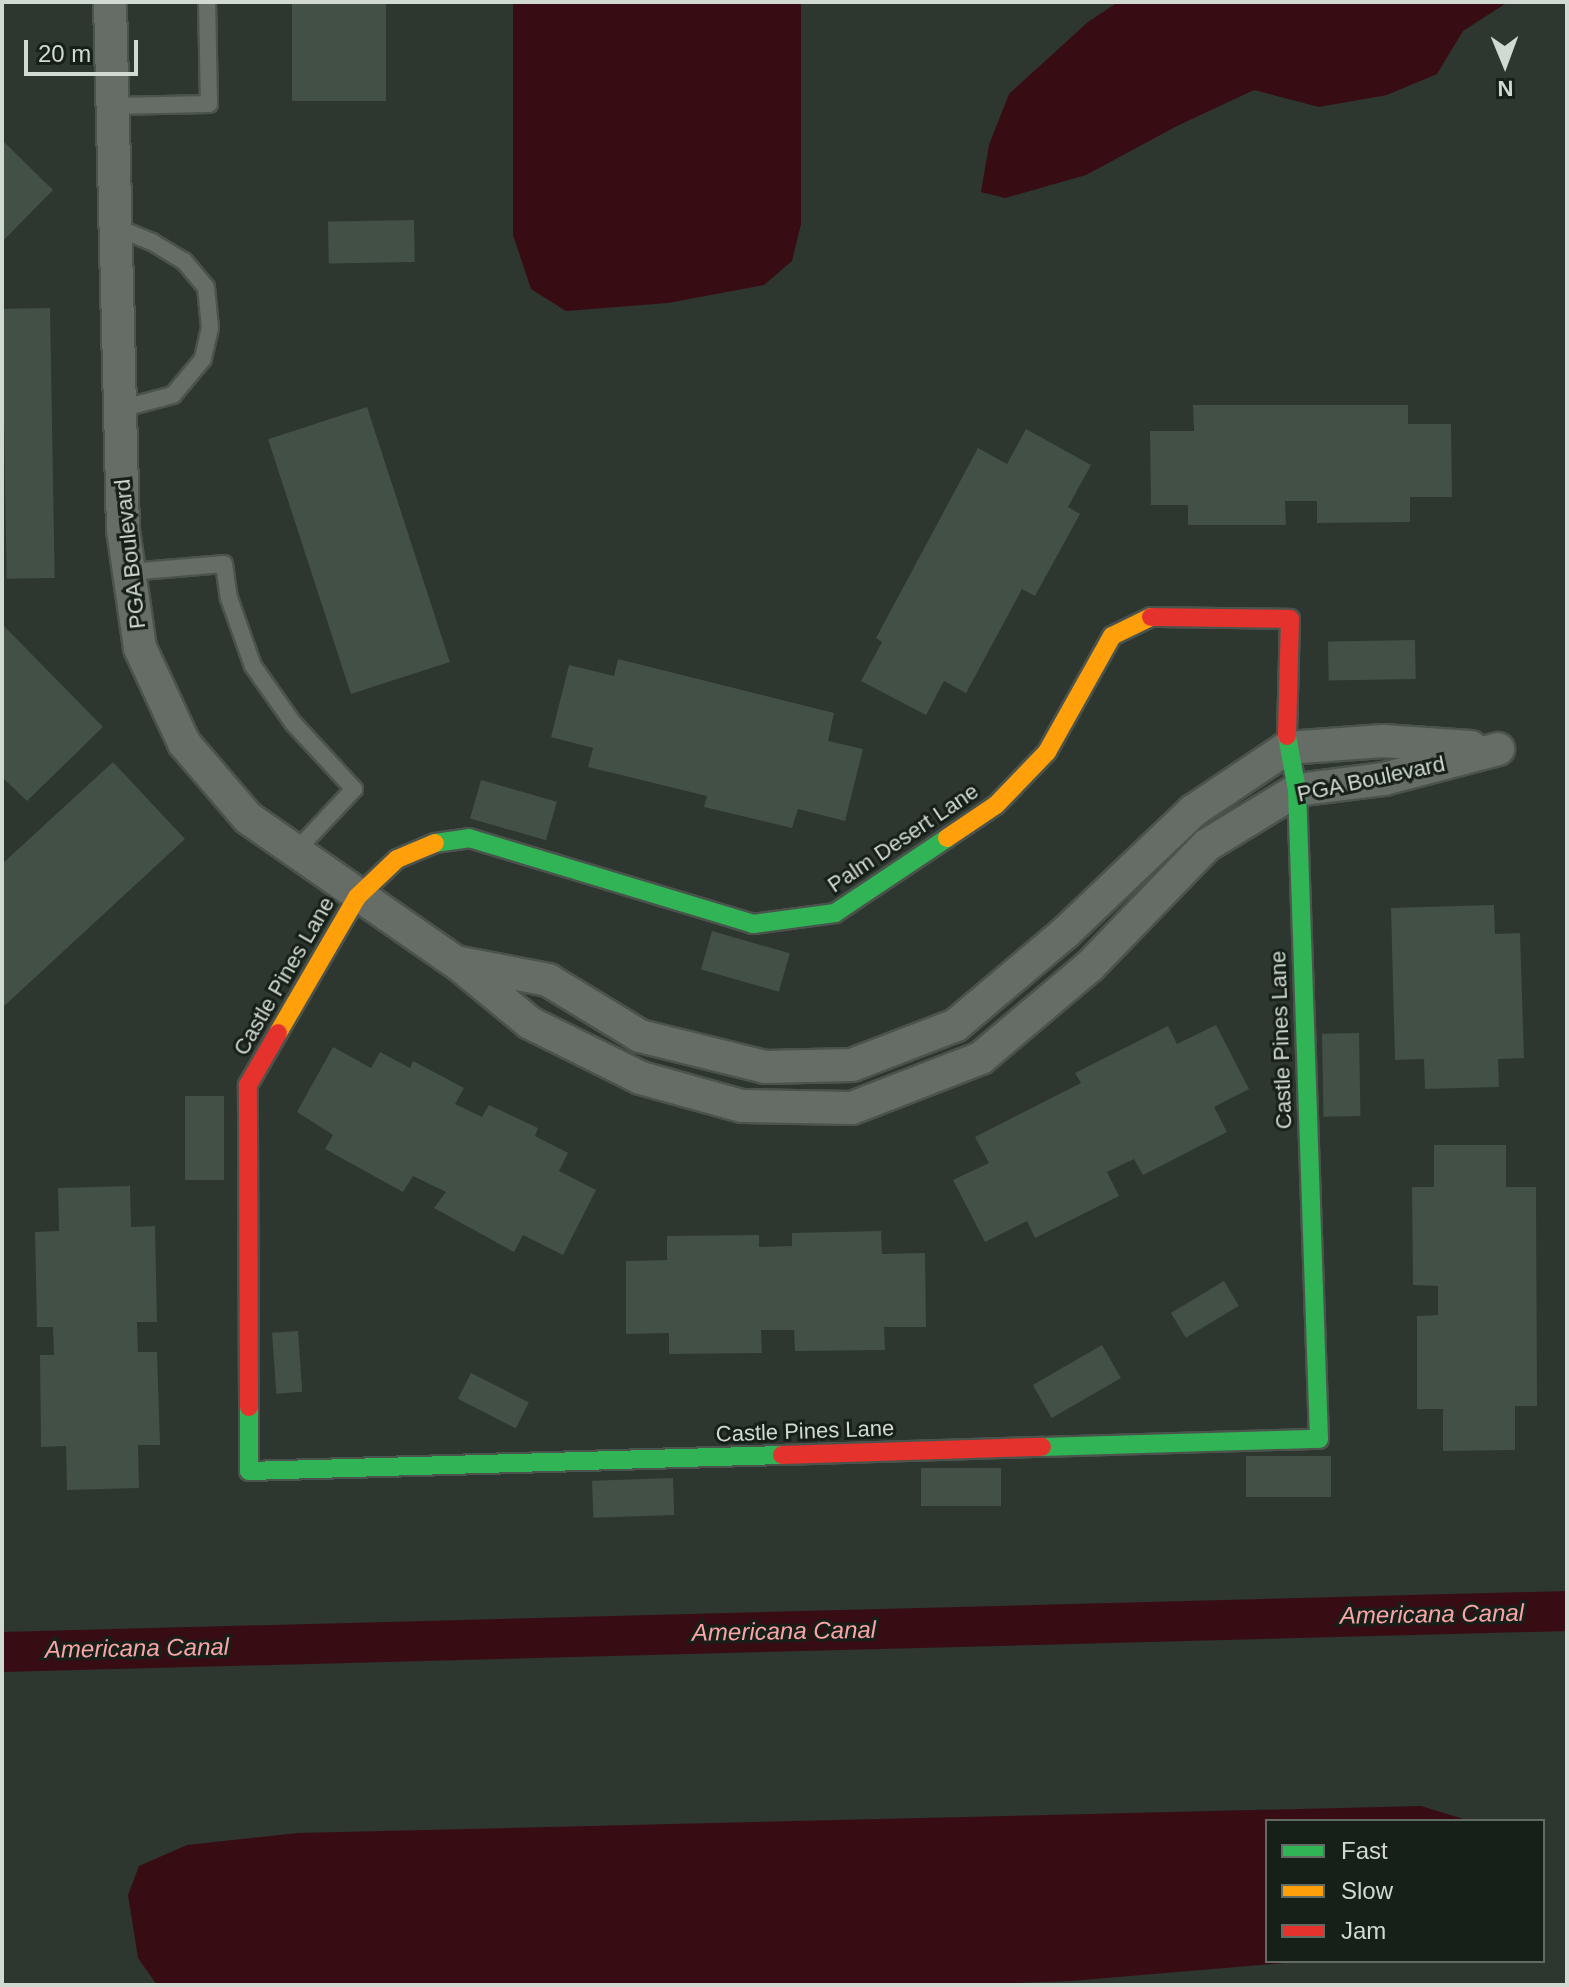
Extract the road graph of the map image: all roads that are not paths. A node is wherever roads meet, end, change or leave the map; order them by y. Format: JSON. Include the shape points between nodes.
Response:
{"nodes":[{"id":1,"x":110,"y":2,"type":"edge"},
{"id":2,"x":207,"y":2,"type":"edge"},
{"id":3,"x":113,"y":106,"type":"junction"},
{"id":4,"x":115,"y":227,"type":"junction"},
{"id":5,"x":120,"y":409,"type":"junction"},
{"id":6,"x":129,"y":572,"type":"junction"},
{"id":7,"x":1287,"y":748,"type":"junction"},
{"id":8,"x":1297,"y":790,"type":"junction"},
{"id":9,"x":295,"y":852,"type":"junction"},
{"id":10,"x":357,"y":897,"type":"junction"},
{"id":11,"x":457,"y":963,"type":"junction"}],
"edges":[{"from":1,"to":3,"type":"street","name":"PGA Boulevard"},
{"from":2,"to":3,"type":"lane","via":[[209,104]]},
{"from":3,"to":4,"type":"street","name":"PGA Boulevard"},
{"from":4,"to":5,"type":"street","name":"PGA Boulevard"},
{"from":4,"to":5,"type":"lane","via":[[184,261],[206,287],[210,328],[203,359],[173,395]]},
{"from":5,"to":6,"type":"street","name":"PGA Boulevard"},
{"from":6,"to":9,"type":"street","name":"PGA Boulevard","via":[[140,648],[184,743],[248,818]]},
{"from":6,"to":9,"type":"lane","via":[[224,564],[229,598],[253,666],[293,723],[354,789]]},
{"from":7,"to":8,"type":"street","name":"Palm Desert Lane"},
{"from":7,"to":8,"type":"street","name":"PGA Boulevard","via":[[1383,741],[1498,749],[1384,779]]},
{"from":7,"to":10,"type":"street","name":"Palm Desert Lane","via":[[1290,619],[1151,617],[1112,636],[1047,752],[996,805],[835,913],[753,924],[469,838],[426,844],[397,859]]},
{"from":7,"to":11,"type":"street","name":"PGA Boulevard","via":[[1193,811],[1065,933],[956,1025],[852,1065],[765,1067],[640,1036],[548,980]]},
{"from":8,"to":10,"type":"street","name":"Castle Pines Lane","via":[[1319,1439],[249,1471],[248,1085]]},
{"from":8,"to":11,"type":"street","name":"PGA Boulevard","via":[[1207,845],[1090,966],[981,1058],[852,1108],[742,1106],[641,1078],[530,1023]]},
{"from":9,"to":10,"type":"street","name":"PGA Boulevard"},
{"from":10,"to":11,"type":"street","name":"PGA Boulevard"}]}
